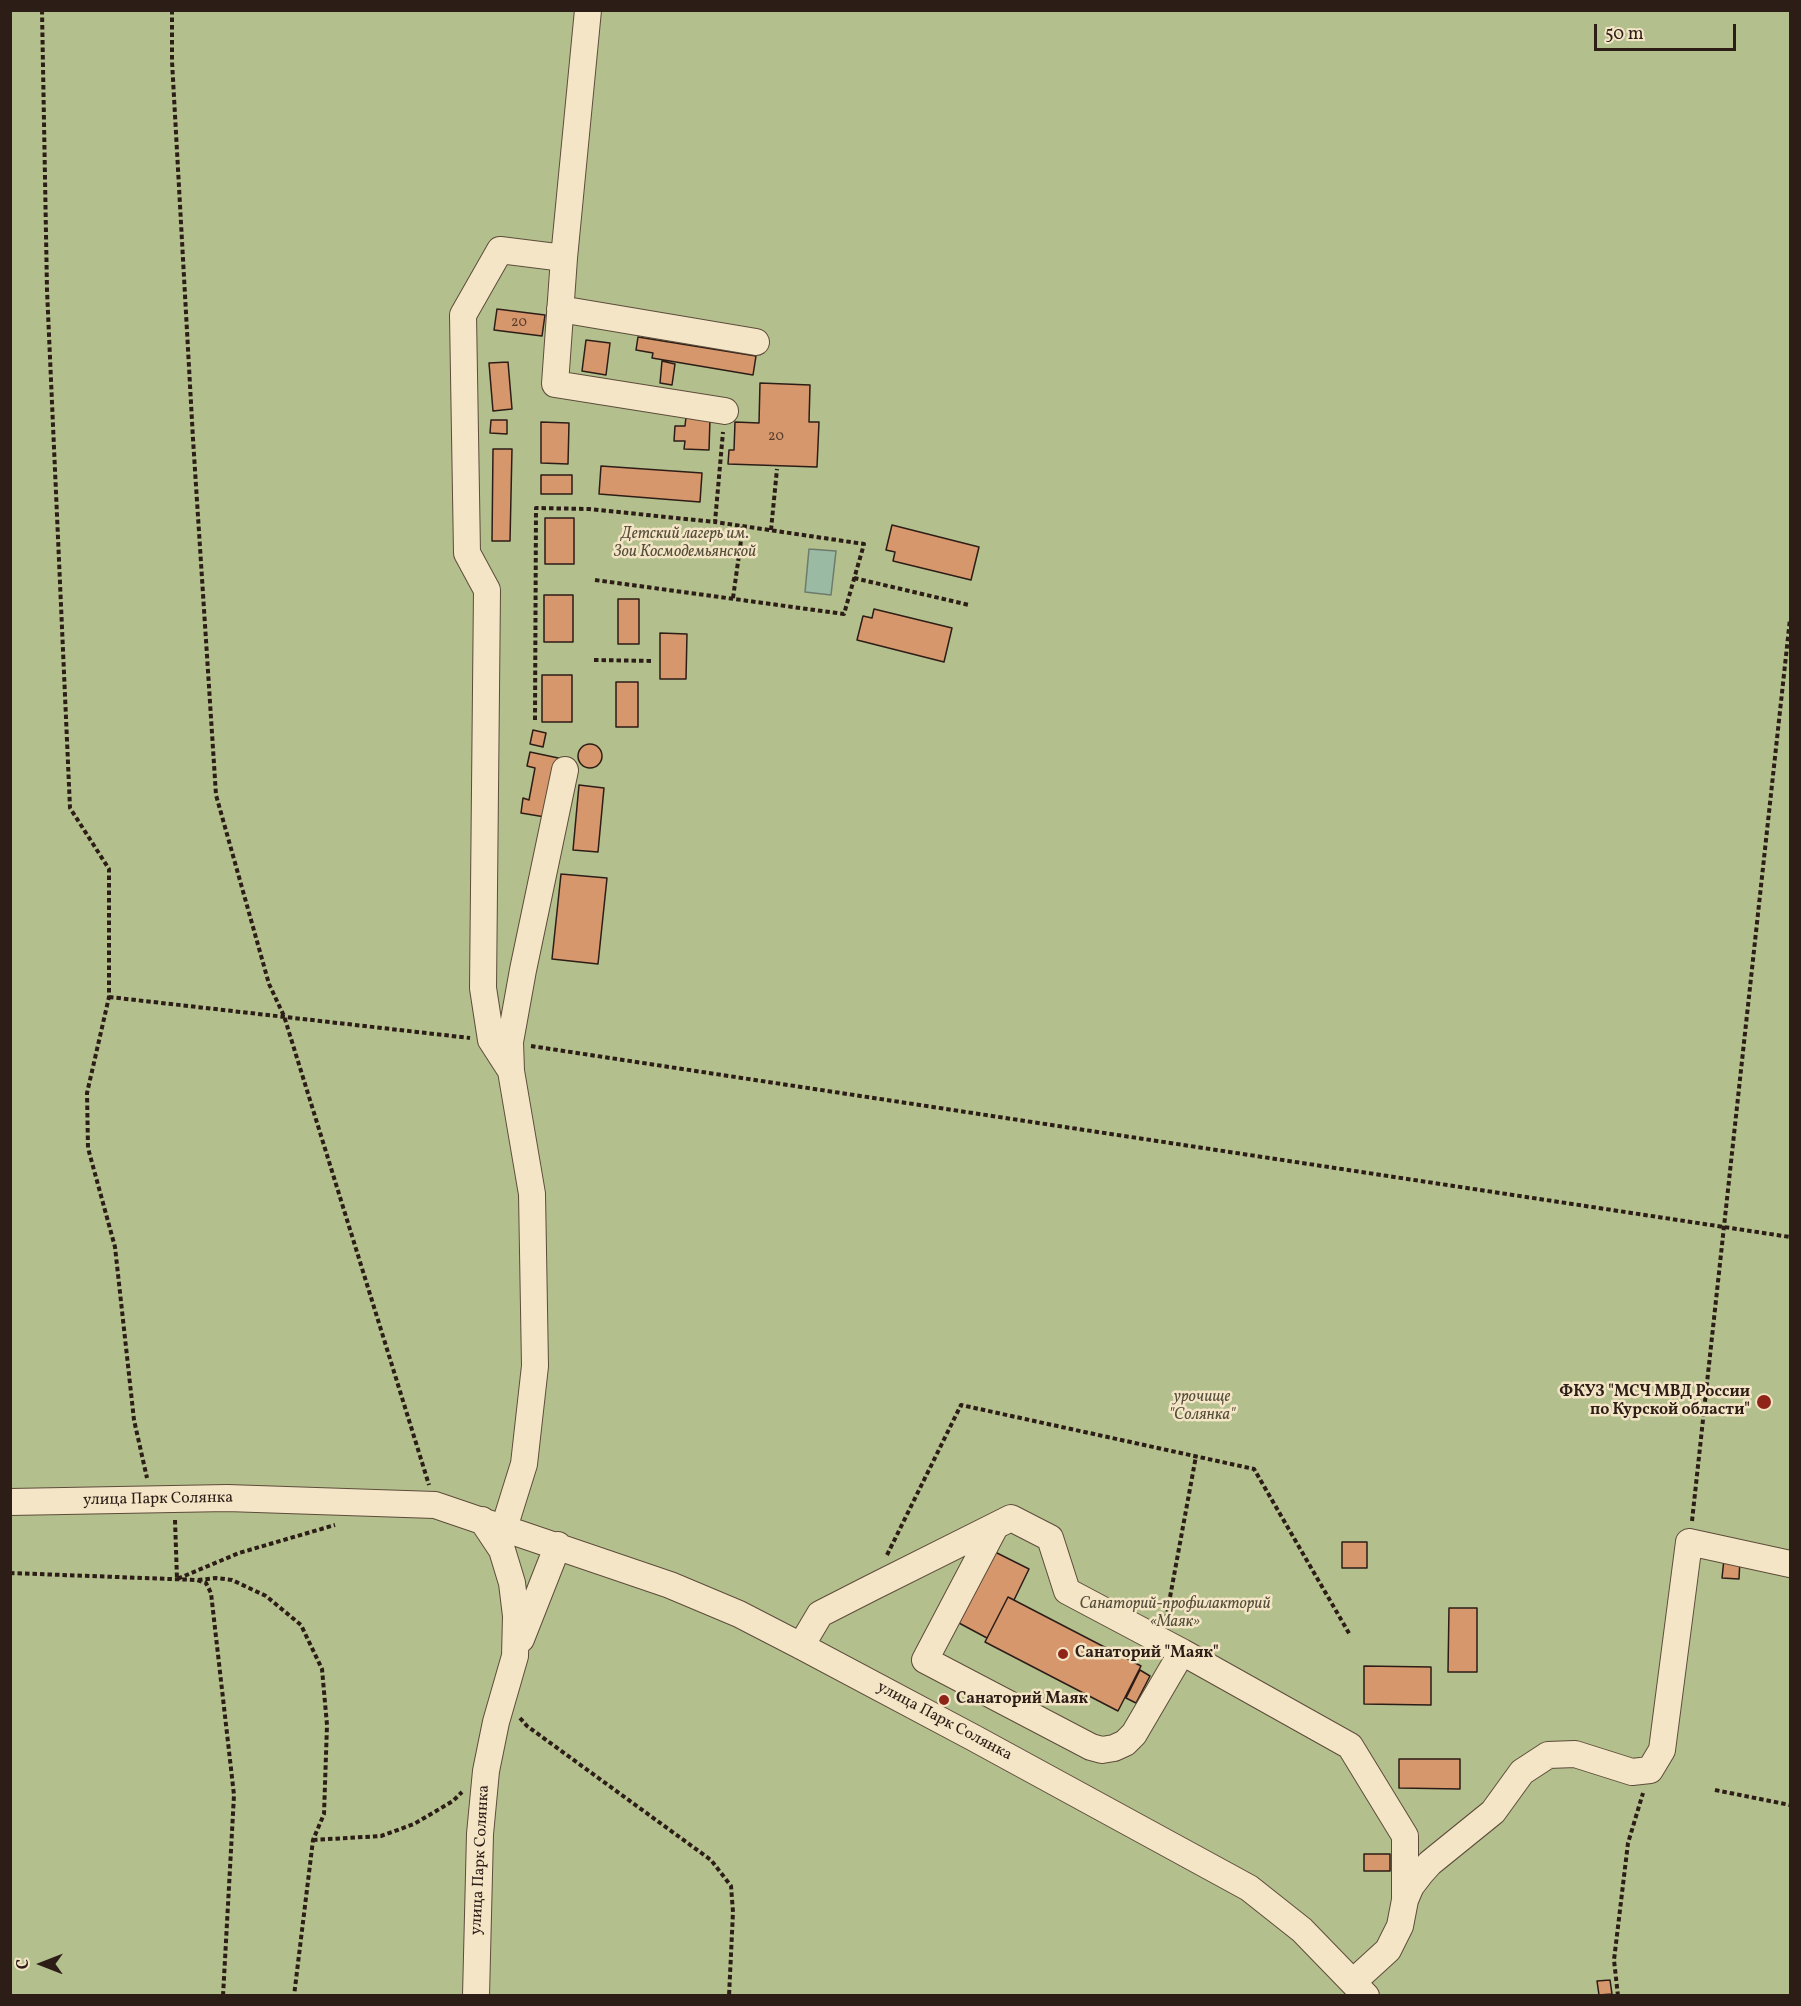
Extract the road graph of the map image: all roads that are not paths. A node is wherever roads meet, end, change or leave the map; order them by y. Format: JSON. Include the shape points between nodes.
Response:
{"nodes":[{"id":1,"x":588,"y":10,"type":"edge"},
{"id":2,"x":564,"y":258,"type":"junction"},
{"id":3,"x":560,"y":309,"type":"junction"},
{"id":4,"x":756,"y":342,"type":"dead end"},
{"id":5,"x":725,"y":411,"type":"road end"},
{"id":6,"x":566,"y":770,"type":"dead end"},
{"id":7,"x":501,"y":1041,"type":"junction"},
{"id":8,"x":10,"y":1502,"type":"edge"},
{"id":9,"x":493,"y":1524,"type":"junction"},
{"id":10,"x":995,"y":1527,"type":"junction"},
{"id":11,"x":558,"y":1545,"type":"junction"},
{"id":12,"x":1791,"y":1564,"type":"edge"},
{"id":13,"x":801,"y":1646,"type":"junction"},
{"id":14,"x":1172,"y":1646,"type":"junction"},
{"id":15,"x":514,"y":1656,"type":"junction"},
{"id":16,"x":1405,"y":1900,"type":"junction"},
{"id":17,"x":1359,"y":1989,"type":"edge"},
{"id":18,"x":476,"y":1995,"type":"edge"}],
"edges":[{"from":1,"to":2,"type":"street"},
{"from":2,"to":3,"type":"street"},
{"from":2,"to":7,"type":"street","via":[[500,250],[463,315],[466,553],[487,590],[483,988]]},
{"from":3,"to":4,"type":"street"},
{"from":3,"to":5,"type":"street","via":[[555,384]]},
{"from":6,"to":7,"type":"street","via":[[525,959]]},
{"from":7,"to":9,"type":"street","via":[[511,1071],[532,1194],[535,1366],[524,1464]]},
{"from":8,"to":9,"type":"street","name":"улица Парк Солянка","via":[[226,1498],[435,1505]]},
{"from":9,"to":11,"type":"street","name":"улица Парк Солянка"},
{"from":9,"to":15,"type":"street","name":"улица Парк Солянка","via":[[512,1583],[516,1616]]},
{"from":10,"to":13,"type":"street","via":[[820,1614]]},
{"from":10,"to":14,"type":"street","via":[[1011,1518],[1050,1538],[1067,1591]]},
{"from":10,"to":14,"type":"street","via":[[925,1660],[1102,1750],[1125,1743],[1134,1734]]},
{"from":11,"to":13,"type":"street","name":"улица Парк Солянка","via":[[679,1589]]},
{"from":11,"to":15,"type":"street"},
{"from":12,"to":16,"type":"street","via":[[1689,1542],[1662,1750],[1650,1770],[1632,1772],[1575,1755],[1548,1755],[1522,1772],[1493,1812],[1430,1863]]},
{"from":13,"to":17,"type":"street","name":"улица Парк Солянка","via":[[1249,1888],[1302,1930]]},
{"from":14,"to":16,"type":"street","via":[[1350,1746],[1405,1836]]},
{"from":15,"to":18,"type":"street","name":"улица Парк Солянка","via":[[486,1771],[480,1834]]},
{"from":16,"to":17,"type":"street","via":[[1400,1926],[1388,1950]]}]}
